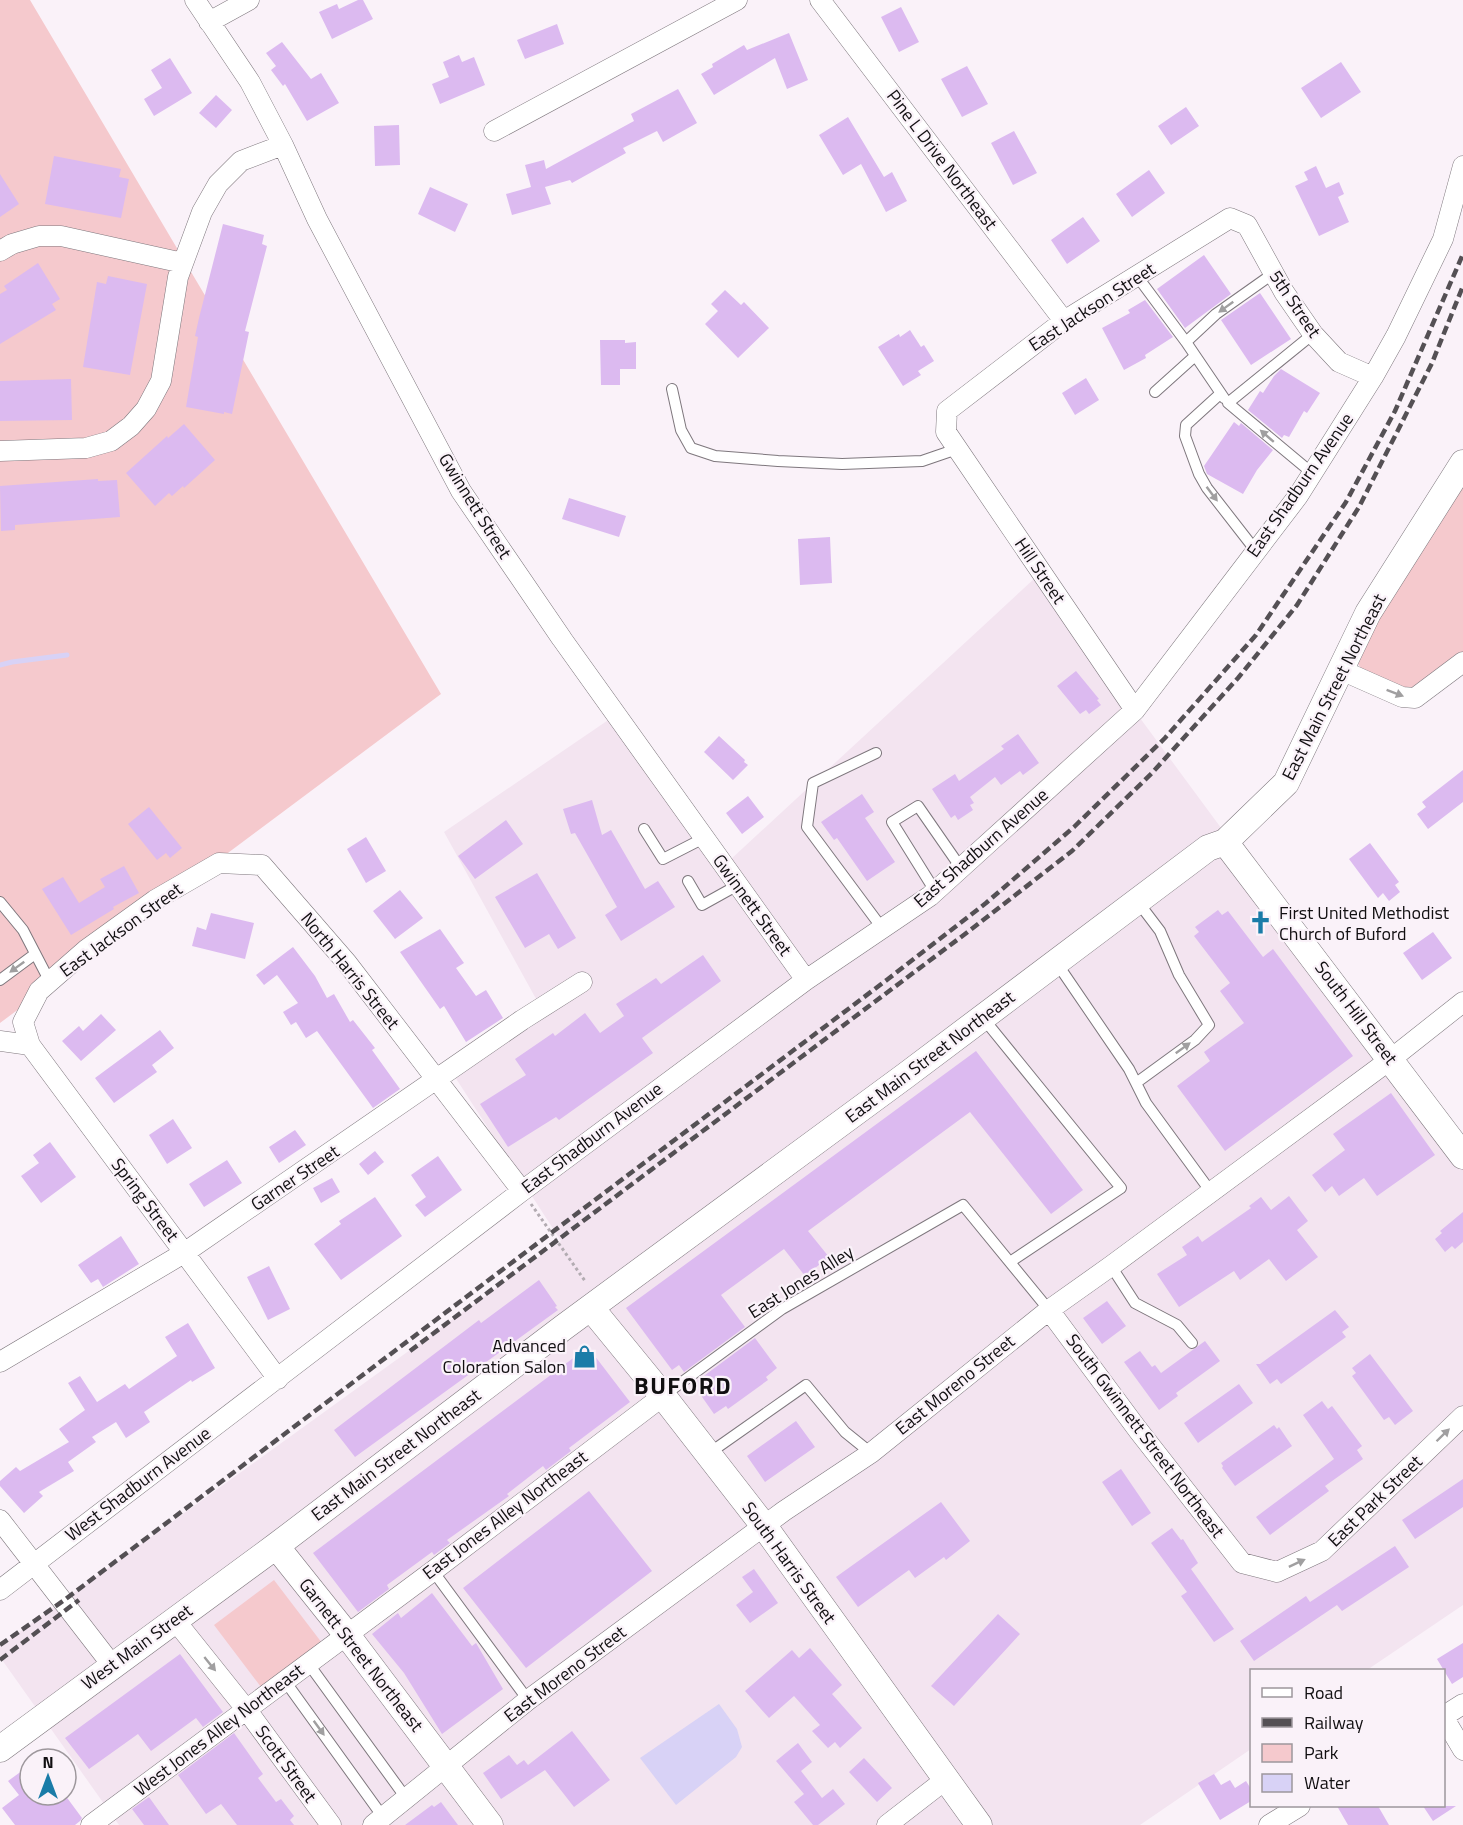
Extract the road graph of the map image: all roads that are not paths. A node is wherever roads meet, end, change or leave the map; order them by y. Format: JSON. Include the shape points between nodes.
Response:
{"nodes":[{"id":1,"x":195,"y":0,"type":"edge"},
{"id":2,"x":249,"y":0,"type":"edge"},
{"id":3,"x":736,"y":0,"type":"edge"},
{"id":4,"x":820,"y":0,"type":"edge"},
{"id":5,"x":209,"y":22,"type":"junction"},
{"id":6,"x":494,"y":130,"type":"dead end"},
{"id":7,"x":283,"y":145,"type":"junction"},
{"id":8,"x":1463,"y":166,"type":"edge"},
{"id":9,"x":1230,"y":218,"type":"joint"},
{"id":10,"x":0,"y":251,"type":"edge"},
{"id":11,"x":183,"y":263,"type":"junction"},
{"id":12,"x":1274,"y":273,"type":"junction"},
{"id":13,"x":1137,"y":276,"type":"junction"},
{"id":14,"x":1064,"y":321,"type":"junction"},
{"id":15,"x":1314,"y":334,"type":"junction"},
{"id":16,"x":1186,"y":342,"type":"junction"},
{"id":17,"x":1195,"y":356,"type":"junction"},
{"id":18,"x":1373,"y":377,"type":"junction"},
{"id":19,"x":672,"y":389,"type":"dead end"},
{"id":20,"x":1155,"y":392,"type":"dead end"},
{"id":21,"x":1220,"y":394,"type":"junction"},
{"id":22,"x":1228,"y":403,"type":"junction"},
{"id":23,"x":945,"y":432,"type":"joint"},
{"id":24,"x":957,"y":449,"type":"junction"},
{"id":25,"x":0,"y":451,"type":"edge"},
{"id":26,"x":1463,"y":463,"type":"edge"},
{"id":27,"x":1312,"y":473,"type":"junction"},
{"id":28,"x":1256,"y":551,"type":"junction"},
{"id":29,"x":1463,"y":662,"type":"edge"},
{"id":30,"x":1341,"y":670,"type":"junction"},
{"id":31,"x":1135,"y":710,"type":"junction"},
{"id":32,"x":876,"y":753,"type":"dead end"},
{"id":33,"x":644,"y":829,"type":"dead end"},
{"id":34,"x":704,"y":838,"type":"junction"},
{"id":35,"x":1225,"y":842,"type":"junction"},
{"id":36,"x":262,"y":865,"type":"joint"},
{"id":37,"x":961,"y":868,"type":"junction"},
{"id":38,"x":688,"y":881,"type":"dead end"},
{"id":39,"x":738,"y":885,"type":"junction"},
{"id":40,"x":935,"y":891,"type":"junction"},
{"id":41,"x":0,"y":902,"type":"edge"},
{"id":42,"x":1138,"y":902,"type":"junction"},
{"id":43,"x":882,"y":928,"type":"junction"},
{"id":44,"x":35,"y":954,"type":"junction"},
{"id":45,"x":1056,"y":962,"type":"junction"},
{"id":46,"x":0,"y":980,"type":"edge"},
{"id":47,"x":806,"y":980,"type":"junction"},
{"id":48,"x":50,"y":982,"type":"junction"},
{"id":49,"x":582,"y":982,"type":"dead end"},
{"id":50,"x":1463,"y":1002,"type":"edge"},
{"id":51,"x":983,"y":1017,"type":"junction"},
{"id":52,"x":0,"y":1041,"type":"edge"},
{"id":53,"x":30,"y":1045,"type":"junction"},
{"id":54,"x":1391,"y":1059,"type":"junction"},
{"id":55,"x":436,"y":1081,"type":"junction"},
{"id":56,"x":1136,"y":1083,"type":"junction"},
{"id":57,"x":1463,"y":1156,"type":"edge"},
{"id":58,"x":522,"y":1191,"type":"junction"},
{"id":59,"x":1211,"y":1192,"type":"junction"},
{"id":60,"x":184,"y":1253,"type":"junction"},
{"id":61,"x":1010,"y":1262,"type":"junction"},
{"id":62,"x":1111,"y":1266,"type":"junction"},
{"id":63,"x":591,"y":1308,"type":"junction"},
{"id":64,"x":1049,"y":1310,"type":"junction"},
{"id":65,"x":1192,"y":1343,"type":"dead end"},
{"id":66,"x":0,"y":1362,"type":"edge"},
{"id":67,"x":278,"y":1379,"type":"junction"},
{"id":68,"x":663,"y":1396,"type":"junction"},
{"id":69,"x":1463,"y":1416,"type":"edge"},
{"id":70,"x":871,"y":1453,"type":"junction"},
{"id":71,"x":708,"y":1454,"type":"junction"},
{"id":72,"x":0,"y":1520,"type":"edge"},
{"id":73,"x":764,"y":1526,"type":"junction"},
{"id":74,"x":276,"y":1546,"type":"junction"},
{"id":75,"x":32,"y":1563,"type":"junction"},
{"id":76,"x":1242,"y":1563,"type":"joint"},
{"id":77,"x":433,"y":1571,"type":"junction"},
{"id":78,"x":0,"y":1590,"type":"edge"},
{"id":79,"x":174,"y":1619,"type":"junction"},
{"id":80,"x":347,"y":1635,"type":"junction"},
{"id":81,"x":308,"y":1663,"type":"junction"},
{"id":82,"x":112,"y":1665,"type":"junction"},
{"id":83,"x":285,"y":1681,"type":"junction"},
{"id":84,"x":528,"y":1700,"type":"junction"},
{"id":85,"x":1463,"y":1704,"type":"edge"},
{"id":86,"x":246,"y":1709,"type":"junction"},
{"id":87,"x":1445,"y":1716,"type":"edge"},
{"id":88,"x":1445,"y":1720,"type":"edge"},
{"id":89,"x":0,"y":1749,"type":"edge"},
{"id":90,"x":1463,"y":1750,"type":"edge"},
{"id":91,"x":446,"y":1765,"type":"junction"},
{"id":92,"x":945,"y":1780,"type":"junction"},
{"id":93,"x":406,"y":1798,"type":"junction"},
{"id":94,"x":1298,"y":1807,"type":"edge"},
{"id":95,"x":378,"y":1821,"type":"edge"},
{"id":96,"x":91,"y":1825,"type":"edge"},
{"id":97,"x":331,"y":1825,"type":"edge"},
{"id":98,"x":490,"y":1825,"type":"edge"},
{"id":99,"x":888,"y":1825,"type":"edge"},
{"id":100,"x":979,"y":1825,"type":"edge"},
{"id":101,"x":1269,"y":1825,"type":"edge"}],
"edges":[{"from":1,"to":5,"type":"street","name":"Gwinnett Street"},
{"from":2,"to":5,"type":"street"},
{"from":3,"to":6,"type":"street"},
{"from":4,"to":14,"type":"street","name":"Pine L Drive Northeast"},
{"from":5,"to":7,"type":"street","name":"Gwinnett Street","via":[[250,82]]},
{"from":7,"to":11,"type":"street","via":[[241,161],[218,184],[202,212]]},
{"from":7,"to":34,"type":"street","name":"Gwinnett Street","via":[[317,219],[461,491]]},
{"from":8,"to":18,"type":"street","name":"East Shadburn Avenue","via":[[1443,238]]},
{"from":9,"to":12,"type":"street","name":"5th Street","via":[[1247,225]]},
{"from":9,"to":13,"type":"street","name":"East Jackson Street"},
{"from":10,"to":11,"type":"street","via":[[39,236],[61,236]]},
{"from":11,"to":25,"type":"street","via":[[161,381],[146,409],[131,426],[111,441],[86,448]]},
{"from":12,"to":15,"type":"street","name":"5th Street"},
{"from":12,"to":16,"type":"lane","one_way":true,"via":[[1216,314]]},
{"from":13,"to":14,"type":"street","name":"East Jackson Street"},
{"from":13,"to":16,"type":"lane"},
{"from":14,"to":23,"type":"street","name":"East Jackson Street","via":[[947,411]]},
{"from":15,"to":18,"type":"street","name":"5th Street","via":[[1339,362]]},
{"from":15,"to":22,"type":"lane"},
{"from":16,"to":17,"type":"lane"},
{"from":17,"to":20,"type":"lane"},
{"from":17,"to":21,"type":"lane"},
{"from":18,"to":27,"type":"street","name":"East Shadburn Avenue"},
{"from":19,"to":24,"type":"lane","via":[[681,430],[691,448],[715,456],[842,464],[922,461]]},
{"from":21,"to":22,"type":"lane"},
{"from":21,"to":28,"type":"lane","one_way":true,"via":[[1186,425],[1185,436],[1207,488]]},
{"from":27,"to":22,"type":"lane","one_way":true},
{"from":23,"to":24,"type":"street","name":"Hill Street"},
{"from":24,"to":31,"type":"street","name":"Hill Street"},
{"from":26,"to":30,"type":"street","name":"East Main Street Northeast","via":[[1368,613]]},
{"from":27,"to":28,"type":"street","name":"East Shadburn Avenue"},
{"from":28,"to":31,"type":"street","name":"East Shadburn Avenue"},
{"from":30,"to":29,"type":"street","one_way":true,"via":[[1402,697],[1415,698]]},
{"from":30,"to":35,"type":"street","name":"East Main Street Northeast","via":[[1286,783]]},
{"from":31,"to":37,"type":"street","name":"East Shadburn Avenue"},
{"from":32,"to":43,"type":"lane","via":[[813,783],[807,826]]},
{"from":33,"to":34,"type":"lane","via":[[663,859]]},
{"from":34,"to":39,"type":"street","name":"Gwinnett Street"},
{"from":35,"to":42,"type":"street","name":"East Main Street Northeast","via":[[1208,849]]},
{"from":35,"to":54,"type":"street","name":"South Hill Street"},
{"from":36,"to":48,"type":"street","name":"East Jackson Street","via":[[219,863],[155,900],[87,949]]},
{"from":36,"to":55,"type":"street","name":"North Harris Street","via":[[347,963]]},
{"from":37,"to":40,"type":"street","name":"East Shadburn Avenue"},
{"from":37,"to":40,"type":"lane","via":[[918,806],[892,822]]},
{"from":38,"to":39,"type":"lane","via":[[702,905]]},
{"from":39,"to":47,"type":"street","name":"Gwinnett Street"},
{"from":40,"to":43,"type":"street","name":"East Shadburn Avenue"},
{"from":41,"to":44,"type":"lane","via":[[23,930]]},
{"from":42,"to":45,"type":"street","name":"East Main Street Northeast"},
{"from":56,"to":42,"type":"lane","one_way":true,"via":[[1195,1040],[1209,1025],[1179,975],[1160,931]]},
{"from":43,"to":47,"type":"street","name":"East Shadburn Avenue"},
{"from":44,"to":46,"type":"lane","one_way":true},
{"from":44,"to":48,"type":"lane"},
{"from":45,"to":51,"type":"street","name":"East Main Street Northeast"},
{"from":45,"to":56,"type":"lane"},
{"from":47,"to":58,"type":"street","name":"East Shadburn Avenue"},
{"from":48,"to":53,"type":"street","name":"East Jackson Street","via":[[39,991],[23,1022]]},
{"from":49,"to":55,"type":"street","name":"Garner Street"},
{"from":50,"to":54,"type":"street","name":"East Moreno Street"},
{"from":51,"to":61,"type":"lane","via":[[1121,1188]]},
{"from":51,"to":63,"type":"street","name":"East Main Street Northeast"},
{"from":52,"to":53,"type":"street"},
{"from":53,"to":60,"type":"street","name":"Spring Street"},
{"from":54,"to":57,"type":"street","name":"South Hill Street"},
{"from":54,"to":59,"type":"street","name":"East Moreno Street"},
{"from":55,"to":58,"type":"street","name":"North Harris Street"},
{"from":55,"to":60,"type":"street","name":"Garner Street"},
{"from":56,"to":59,"type":"lane","via":[[1146,1103]]},
{"from":58,"to":67,"type":"street","name":"East Shadburn Avenue"},
{"from":59,"to":62,"type":"street","name":"East Moreno Street"},
{"from":60,"to":66,"type":"street","name":"Garner Street"},
{"from":60,"to":67,"type":"street","name":"Spring Street"},
{"from":61,"to":64,"type":"lane"},
{"from":61,"to":68,"type":"lane","name":"East Jones Alley","via":[[963,1205],[782,1309]]},
{"from":62,"to":64,"type":"street","name":"East Moreno Street"},
{"from":62,"to":65,"type":"lane","via":[[1135,1303],[1178,1325]]},
{"from":63,"to":68,"type":"street","name":"South Harris Street"},
{"from":63,"to":74,"type":"street","name":"East Main Street Northeast"},
{"from":64,"to":70,"type":"street","name":"East Moreno Street"},
{"from":64,"to":76,"type":"street","name":"South Gwinnett Street Northeast"},
{"from":67,"to":75,"type":"street","name":"West Shadburn Avenue"},
{"from":68,"to":71,"type":"street","name":"South Harris Street"},
{"from":68,"to":77,"type":"street","name":"East Jones Alley Northeast"},
{"from":76,"to":69,"type":"street","name":"East Park Street","one_way":true,"via":[[1277,1572],[1322,1551]]},
{"from":70,"to":71,"type":"lane","via":[[845,1432],[806,1384]]},
{"from":70,"to":73,"type":"street","name":"East Moreno Street"},
{"from":71,"to":73,"type":"street","name":"South Harris Street"},
{"from":72,"to":75,"type":"street"},
{"from":73,"to":84,"type":"street","name":"East Moreno Street"},
{"from":73,"to":92,"type":"street","name":"South Harris Street"},
{"from":74,"to":79,"type":"street","name":"West Main Street"},
{"from":74,"to":80,"type":"street","name":"Garnett Street Northeast"},
{"from":75,"to":78,"type":"street","name":"West Shadburn Avenue"},
{"from":75,"to":82,"type":"street"},
{"from":77,"to":80,"type":"street","name":"East Jones Alley Northeast"},
{"from":77,"to":84,"type":"lane"},
{"from":79,"to":82,"type":"street","name":"West Main Street"},
{"from":79,"to":86,"type":"street","name":"Scott Street","one_way":true},
{"from":80,"to":81,"type":"street","name":"West Jones Alley Northeast"},
{"from":80,"to":91,"type":"street","name":"Garnett Street Northeast"},
{"from":81,"to":83,"type":"street","name":"West Jones Alley Northeast"},
{"from":81,"to":93,"type":"lane"},
{"from":82,"to":89,"type":"street","name":"West Main Street"},
{"from":83,"to":86,"type":"street","name":"West Jones Alley Northeast"},
{"from":83,"to":95,"type":"lane","one_way":true},
{"from":84,"to":91,"type":"street","name":"East Moreno Street"},
{"from":85,"to":87,"type":"street"},
{"from":86,"to":96,"type":"street","name":"West Jones Alley Northeast"},
{"from":86,"to":97,"type":"street","name":"Scott Street"},
{"from":88,"to":90,"type":"street"},
{"from":91,"to":93,"type":"street","name":"East Moreno Street"},
{"from":91,"to":98,"type":"street","name":"Garnett Street Northeast"},
{"from":92,"to":99,"type":"street"},
{"from":92,"to":100,"type":"street","name":"South Harris Street"},
{"from":93,"to":95,"type":"street","name":"East Moreno Street"},
{"from":94,"to":101,"type":"street"}]}
